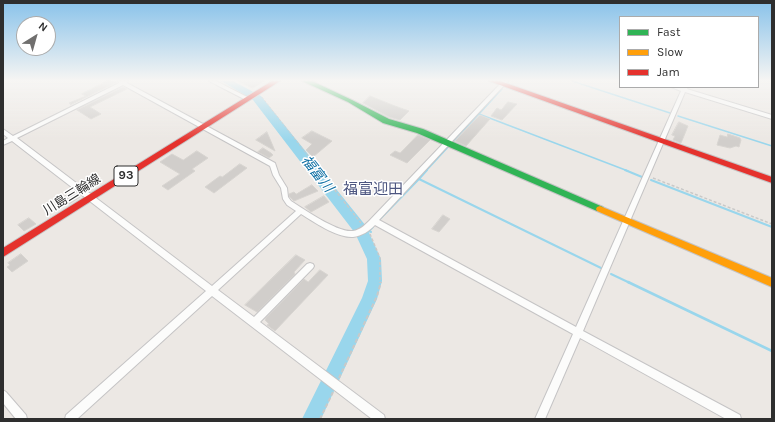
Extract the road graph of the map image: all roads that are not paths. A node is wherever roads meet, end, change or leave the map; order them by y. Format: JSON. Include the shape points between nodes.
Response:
{"nodes":[{"id":1,"x":86,"y":101,"type":"edge"},
{"id":2,"x":157,"y":101,"type":"edge"},
{"id":3,"x":246,"y":101,"type":"edge"},
{"id":4,"x":349,"y":101,"type":"edge"},
{"id":5,"x":488,"y":101,"type":"edge"},
{"id":6,"x":552,"y":101,"type":"edge"},
{"id":7,"x":678,"y":101,"type":"edge"},
{"id":8,"x":724,"y":101,"type":"edge"},
{"id":9,"x":772,"y":116,"type":"edge"},
{"id":10,"x":204,"y":127,"type":"junction"},
{"id":11,"x":3,"y":131,"type":"edge"},
{"id":12,"x":13,"y":138,"type":"junction"},
{"id":13,"x":661,"y":141,"type":"junction"},
{"id":14,"x":3,"y":143,"type":"edge"},
{"id":15,"x":450,"y":144,"type":"junction"},
{"id":16,"x":772,"y":180,"type":"edge"},
{"id":17,"x":90,"y":199,"type":"junction"},
{"id":18,"x":300,"y":211,"type":"junction"},
{"id":19,"x":626,"y":220,"type":"junction"},
{"id":20,"x":376,"y":222,"type":"junction"},
{"id":21,"x":3,"y":253,"type":"edge"},
{"id":22,"x":310,"y":266,"type":"dead end"},
{"id":23,"x":772,"y":283,"type":"edge"},
{"id":24,"x":212,"y":291,"type":"junction"},
{"id":25,"x":254,"y":323,"type":"junction"},
{"id":26,"x":578,"y":332,"type":"junction"},
{"id":27,"x":3,"y":395,"type":"edge"},
{"id":28,"x":22,"y":419,"type":"edge"},
{"id":29,"x":70,"y":419,"type":"edge"},
{"id":30,"x":380,"y":419,"type":"edge"},
{"id":31,"x":540,"y":419,"type":"edge"},
{"id":32,"x":736,"y":419,"type":"edge"}],
"edges":[{"from":1,"to":12,"type":"street"},
{"from":2,"to":10,"type":"street"},
{"from":3,"to":10,"type":"street","name":"川島三輪線","number":"93"},
{"from":4,"to":15,"type":"street","via":[[386,122],[406,126]]},
{"from":5,"to":15,"type":"street"},
{"from":6,"to":13,"type":"street"},
{"from":7,"to":13,"type":"street"},
{"from":8,"to":9,"type":"street"},
{"from":10,"to":17,"type":"street","name":"川島三輪線","number":"93"},
{"from":10,"to":18,"type":"street","via":[[273,165],[289,203]]},
{"from":11,"to":12,"type":"street"},
{"from":12,"to":14,"type":"street"},
{"from":12,"to":17,"type":"street"},
{"from":13,"to":16,"type":"street"},
{"from":13,"to":19,"type":"street"},
{"from":15,"to":19,"type":"street"},
{"from":15,"to":20,"type":"street"},
{"from":17,"to":21,"type":"street","name":"川島三輪線","number":"93"},
{"from":17,"to":24,"type":"street"},
{"from":18,"to":20,"type":"street","via":[[350,234],[364,230]]},
{"from":18,"to":24,"type":"street"},
{"from":19,"to":23,"type":"street"},
{"from":19,"to":26,"type":"street"},
{"from":20,"to":26,"type":"street"},
{"from":22,"to":25,"type":"street"},
{"from":24,"to":25,"type":"street"},
{"from":24,"to":29,"type":"street"},
{"from":25,"to":30,"type":"street"},
{"from":26,"to":31,"type":"street"},
{"from":26,"to":32,"type":"street"},
{"from":27,"to":28,"type":"street"}]}
